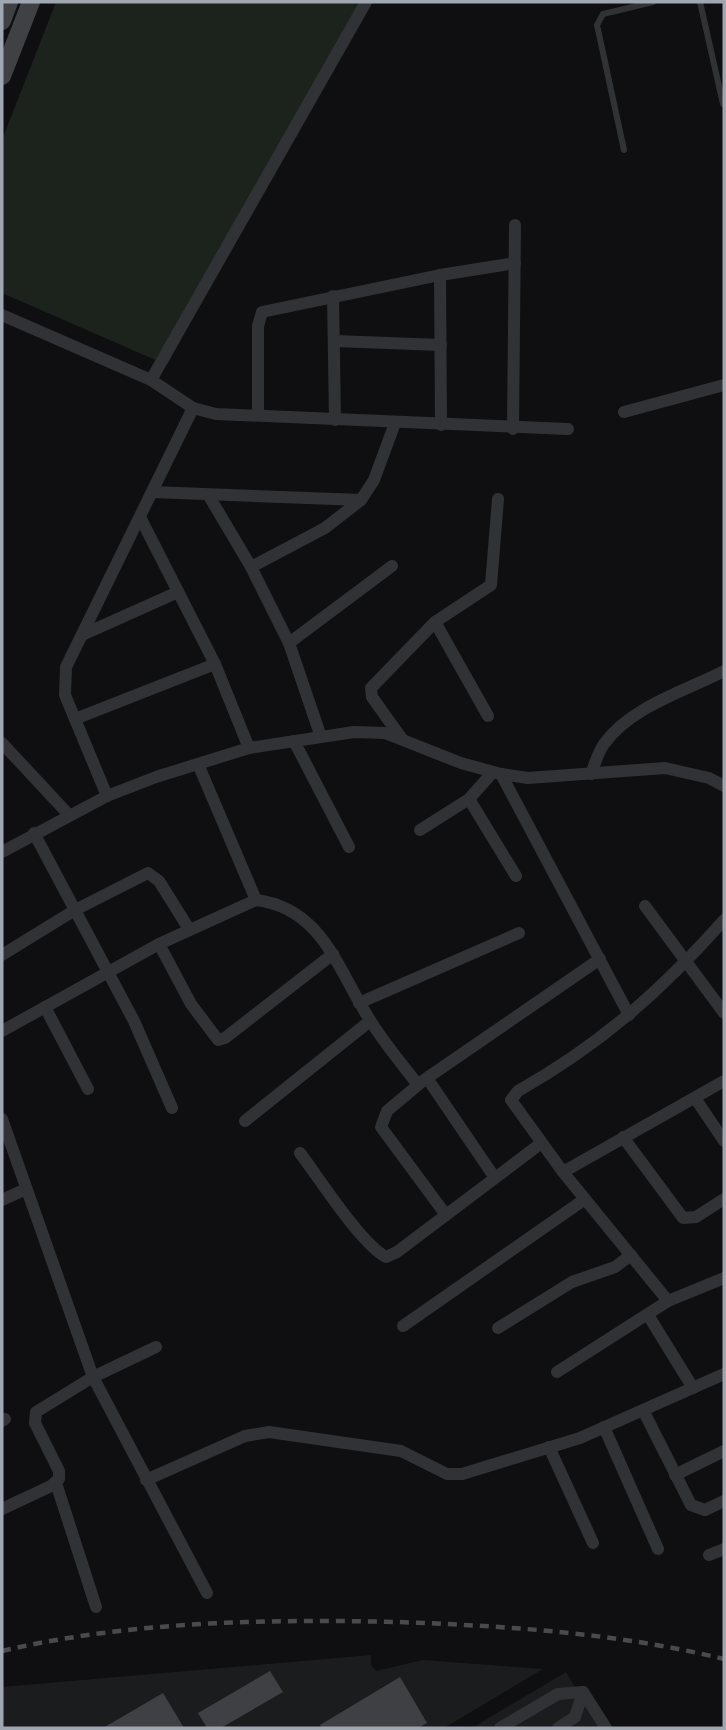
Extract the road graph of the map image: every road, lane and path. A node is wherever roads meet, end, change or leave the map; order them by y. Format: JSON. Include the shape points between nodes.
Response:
{"nodes":[{"id":1,"x":9,"y":2,"type":"edge"},
{"id":2,"x":31,"y":2,"type":"edge"},
{"id":3,"x":366,"y":2,"type":"edge"},
{"id":4,"x":653,"y":2,"type":"edge"},
{"id":5,"x":700,"y":2,"type":"edge"},
{"id":6,"x":2,"y":21,"type":"edge"},
{"id":7,"x":2,"y":76,"type":"edge"},
{"id":8,"x":723,"y":104,"type":"edge"},
{"id":9,"x":624,"y":150,"type":"dead end"},
{"id":10,"x":515,"y":225,"type":"dead end"},
{"id":11,"x":515,"y":263,"type":"junction"},
{"id":12,"x":440,"y":275,"type":"junction"},
{"id":13,"x":332,"y":296,"type":"junction"},
{"id":14,"x":2,"y":315,"type":"edge"},
{"id":15,"x":335,"y":341,"type":"junction"},
{"id":16,"x":441,"y":345,"type":"junction"},
{"id":17,"x":151,"y":380,"type":"junction"},
{"id":18,"x":724,"y":385,"type":"edge"},
{"id":19,"x":193,"y":408,"type":"junction"},
{"id":20,"x":624,"y":412,"type":"dead end"},
{"id":21,"x":258,"y":415,"type":"junction"},
{"id":22,"x":335,"y":420,"type":"junction"},
{"id":23,"x":396,"y":423,"type":"junction"},
{"id":24,"x":441,"y":425,"type":"junction"},
{"id":25,"x":513,"y":429,"type":"junction"},
{"id":26,"x":568,"y":429,"type":"dead end"},
{"id":27,"x":152,"y":492,"type":"junction"},
{"id":28,"x":209,"y":496,"type":"junction"},
{"id":29,"x":498,"y":499,"type":"dead end"},
{"id":30,"x":361,"y":500,"type":"junction"},
{"id":31,"x":141,"y":517,"type":"junction"},
{"id":32,"x":251,"y":566,"type":"junction"},
{"id":33,"x":392,"y":566,"type":"dead end"},
{"id":34,"x":178,"y":592,"type":"junction"},
{"id":35,"x":435,"y":622,"type":"junction"},
{"id":36,"x":82,"y":635,"type":"junction"},
{"id":37,"x":289,"y":643,"type":"junction"},
{"id":38,"x":215,"y":664,"type":"junction"},
{"id":39,"x":724,"y":671,"type":"edge"},
{"id":40,"x":488,"y":716,"type":"dead end"},
{"id":41,"x":75,"y":719,"type":"junction"},
{"id":42,"x":321,"y":737,"type":"junction"},
{"id":43,"x":402,"y":739,"type":"junction"},
{"id":44,"x":294,"y":741,"type":"junction"},
{"id":45,"x":2,"y":743,"type":"edge"},
{"id":46,"x":248,"y":748,"type":"junction"},
{"id":47,"x":198,"y":764,"type":"junction"},
{"id":48,"x":497,"y":773,"type":"junction"},
{"id":49,"x":591,"y":774,"type":"junction"},
{"id":50,"x":724,"y":786,"type":"edge"},
{"id":51,"x":107,"y":796,"type":"junction"},
{"id":52,"x":469,"y":799,"type":"junction"},
{"id":53,"x":69,"y":815,"type":"junction"},
{"id":54,"x":420,"y":830,"type":"dead end"},
{"id":55,"x":34,"y":833,"type":"junction"},
{"id":56,"x":349,"y":847,"type":"dead end"},
{"id":57,"x":2,"y":852,"type":"edge"},
{"id":58,"x":516,"y":876,"type":"dead end"},
{"id":59,"x":257,"y":900,"type":"junction"},
{"id":60,"x":645,"y":906,"type":"dead end"},
{"id":61,"x":75,"y":910,"type":"junction"},
{"id":62,"x":724,"y":920,"type":"edge"},
{"id":63,"x":189,"y":929,"type":"junction"},
{"id":64,"x":519,"y":933,"type":"dead end"},
{"id":65,"x":159,"y":944,"type":"junction"},
{"id":66,"x":332,"y":954,"type":"junction"},
{"id":67,"x":2,"y":955,"type":"edge"},
{"id":68,"x":600,"y":959,"type":"junction"},
{"id":69,"x":687,"y":963,"type":"junction"},
{"id":70,"x":108,"y":972,"type":"junction"},
{"id":71,"x":359,"y":1003,"type":"junction"},
{"id":72,"x":45,"y":1007,"type":"junction"},
{"id":73,"x":724,"y":1013,"type":"edge"},
{"id":74,"x":629,"y":1015,"type":"junction"},
{"id":75,"x":370,"y":1021,"type":"junction"},
{"id":76,"x":2,"y":1031,"type":"edge"},
{"id":77,"x":724,"y":1081,"type":"edge"},
{"id":78,"x":423,"y":1082,"type":"junction"},
{"id":79,"x":88,"y":1089,"type":"dead end"},
{"id":80,"x":695,"y":1098,"type":"junction"},
{"id":81,"x":172,"y":1108,"type":"dead end"},
{"id":82,"x":2,"y":1119,"type":"edge"},
{"id":83,"x":245,"y":1121,"type":"dead end"},
{"id":84,"x":623,"y":1137,"type":"junction"},
{"id":85,"x":724,"y":1141,"type":"edge"},
{"id":86,"x":540,"y":1144,"type":"junction"},
{"id":87,"x":300,"y":1153,"type":"dead end"},
{"id":88,"x":563,"y":1172,"type":"junction"},
{"id":89,"x":495,"y":1178,"type":"junction"},
{"id":90,"x":26,"y":1189,"type":"junction"},
{"id":91,"x":585,"y":1199,"type":"junction"},
{"id":92,"x":724,"y":1199,"type":"edge"},
{"id":93,"x":2,"y":1200,"type":"edge"},
{"id":94,"x":446,"y":1215,"type":"junction"},
{"id":95,"x":631,"y":1255,"type":"junction"},
{"id":96,"x":724,"y":1278,"type":"edge"},
{"id":97,"x":668,"y":1301,"type":"junction"},
{"id":98,"x":648,"y":1314,"type":"junction"},
{"id":99,"x":403,"y":1326,"type":"dead end"},
{"id":100,"x":498,"y":1328,"type":"dead end"},
{"id":101,"x":156,"y":1347,"type":"dead end"},
{"id":102,"x":557,"y":1372,"type":"dead end"},
{"id":103,"x":724,"y":1374,"type":"edge"},
{"id":104,"x":93,"y":1377,"type":"junction"},
{"id":105,"x":692,"y":1388,"type":"junction"},
{"id":106,"x":643,"y":1410,"type":"junction"},
{"id":107,"x":604,"y":1427,"type":"junction"},
{"id":108,"x":549,"y":1447,"type":"junction"},
{"id":109,"x":724,"y":1451,"type":"edge"},
{"id":110,"x":676,"y":1475,"type":"junction"},
{"id":111,"x":146,"y":1480,"type":"junction"},
{"id":112,"x":56,"y":1483,"type":"junction"},
{"id":113,"x":724,"y":1502,"type":"edge"},
{"id":114,"x":2,"y":1509,"type":"edge"},
{"id":115,"x":593,"y":1543,"type":"dead end"},
{"id":116,"x":658,"y":1549,"type":"dead end"},
{"id":117,"x":724,"y":1549,"type":"edge"},
{"id":118,"x":709,"y":1556,"type":"dead end"},
{"id":119,"x":207,"y":1593,"type":"dead end"},
{"id":120,"x":96,"y":1607,"type":"dead end"},
{"id":121,"x":583,"y":1692,"type":"junction"},
{"id":122,"x":500,"y":1728,"type":"edge"},
{"id":123,"x":558,"y":1728,"type":"edge"},
{"id":124,"x":606,"y":1728,"type":"edge"}],
"edges":[{"from":1,"to":6,"type":"main road"},
{"from":2,"to":7,"type":"main road"},
{"from":3,"to":17,"type":"street"},
{"from":4,"to":9,"type":"lane","via":[[603,15],[597,25]]},
{"from":5,"to":8,"type":"lane"},
{"from":10,"to":11,"type":"street"},
{"from":11,"to":12,"type":"street"},
{"from":11,"to":25,"type":"street"},
{"from":12,"to":13,"type":"street"},
{"from":12,"to":16,"type":"street"},
{"from":13,"to":15,"type":"street"},
{"from":13,"to":21,"type":"street","via":[[270,308],[258,318]]},
{"from":14,"to":17,"type":"street"},
{"from":15,"to":16,"type":"street"},
{"from":15,"to":22,"type":"street"},
{"from":16,"to":24,"type":"street"},
{"from":17,"to":19,"type":"street"},
{"from":18,"to":20,"type":"street"},
{"from":19,"to":21,"type":"street","via":[[216,414]]},
{"from":19,"to":27,"type":"street"},
{"from":21,"to":22,"type":"street"},
{"from":22,"to":23,"type":"street"},
{"from":23,"to":24,"type":"street"},
{"from":23,"to":30,"type":"street","via":[[374,480]]},
{"from":24,"to":25,"type":"street"},
{"from":25,"to":26,"type":"street"},
{"from":27,"to":28,"type":"street"},
{"from":27,"to":31,"type":"street"},
{"from":28,"to":30,"type":"street"},
{"from":28,"to":32,"type":"street"},
{"from":29,"to":35,"type":"street","via":[[491,585]]},
{"from":30,"to":32,"type":"street","via":[[325,528]]},
{"from":31,"to":34,"type":"street"},
{"from":31,"to":36,"type":"street"},
{"from":32,"to":37,"type":"street"},
{"from":33,"to":37,"type":"street"},
{"from":34,"to":36,"type":"street"},
{"from":34,"to":38,"type":"street"},
{"from":35,"to":40,"type":"street"},
{"from":35,"to":43,"type":"street","via":[[371,688],[372,697]]},
{"from":36,"to":41,"type":"street","via":[[63,682]]},
{"from":37,"to":42,"type":"street"},
{"from":38,"to":41,"type":"street"},
{"from":38,"to":46,"type":"street"},
{"from":39,"to":49,"type":"street","via":[[617,728],[602,745]]},
{"from":41,"to":51,"type":"street"},
{"from":42,"to":43,"type":"street","via":[[354,732]]},
{"from":42,"to":44,"type":"street"},
{"from":43,"to":48,"type":"street"},
{"from":44,"to":46,"type":"street"},
{"from":44,"to":56,"type":"street"},
{"from":45,"to":53,"type":"street"},
{"from":46,"to":47,"type":"street"},
{"from":47,"to":51,"type":"street"},
{"from":47,"to":59,"type":"street"},
{"from":48,"to":49,"type":"street","via":[[528,778]]},
{"from":48,"to":52,"type":"street"},
{"from":48,"to":68,"type":"street"},
{"from":49,"to":50,"type":"street","via":[[665,768]]},
{"from":51,"to":53,"type":"street"},
{"from":52,"to":54,"type":"street"},
{"from":52,"to":58,"type":"street"},
{"from":53,"to":55,"type":"street"},
{"from":55,"to":57,"type":"street"},
{"from":55,"to":61,"type":"street"},
{"from":59,"to":63,"type":"street"},
{"from":59,"to":66,"type":"street","via":[[291,909]]},
{"from":60,"to":69,"type":"street"},
{"from":61,"to":63,"type":"street","via":[[148,873],[159,881]]},
{"from":61,"to":67,"type":"street"},
{"from":61,"to":70,"type":"street"},
{"from":62,"to":69,"type":"street"},
{"from":63,"to":65,"type":"street"},
{"from":64,"to":71,"type":"street"},
{"from":65,"to":66,"type":"street","via":[[191,1004],[218,1040]]},
{"from":65,"to":70,"type":"street"},
{"from":66,"to":71,"type":"street"},
{"from":68,"to":74,"type":"street"},
{"from":68,"to":78,"type":"street"},
{"from":69,"to":73,"type":"street"},
{"from":69,"to":74,"type":"street"},
{"from":70,"to":72,"type":"street"},
{"from":70,"to":81,"type":"street"},
{"from":71,"to":75,"type":"street"},
{"from":72,"to":76,"type":"street"},
{"from":72,"to":79,"type":"street"},
{"from":74,"to":86,"type":"street","via":[[583,1051],[513,1095],[513,1105]]},
{"from":75,"to":78,"type":"street"},
{"from":75,"to":83,"type":"street"},
{"from":77,"to":80,"type":"street"},
{"from":78,"to":89,"type":"street"},
{"from":78,"to":94,"type":"street","via":[[387,1111],[381,1127]]},
{"from":80,"to":84,"type":"street"},
{"from":80,"to":85,"type":"street"},
{"from":82,"to":90,"type":"street"},
{"from":84,"to":88,"type":"street"},
{"from":84,"to":92,"type":"street","via":[[683,1218],[696,1217]]},
{"from":86,"to":88,"type":"street"},
{"from":86,"to":89,"type":"street"},
{"from":87,"to":94,"type":"street","via":[[358,1230],[386,1256]]},
{"from":88,"to":91,"type":"street"},
{"from":89,"to":94,"type":"street"},
{"from":90,"to":93,"type":"street"},
{"from":90,"to":104,"type":"street"},
{"from":91,"to":95,"type":"street"},
{"from":91,"to":99,"type":"street"},
{"from":95,"to":97,"type":"street"},
{"from":95,"to":100,"type":"street","via":[[615,1267],[572,1282]]},
{"from":96,"to":97,"type":"street"},
{"from":97,"to":98,"type":"street"},
{"from":98,"to":102,"type":"street"},
{"from":98,"to":105,"type":"street"},
{"from":101,"to":104,"type":"street"},
{"from":103,"to":105,"type":"street"},
{"from":104,"to":111,"type":"street"},
{"from":104,"to":112,"type":"street","via":[[34,1416],[59,1471]]},
{"from":105,"to":106,"type":"street"},
{"from":106,"to":107,"type":"street"},
{"from":106,"to":110,"type":"street"},
{"from":107,"to":108,"type":"street"},
{"from":107,"to":116,"type":"street"},
{"from":108,"to":111,"type":"street","via":[[454,1475],[401,1451],[257,1433]]},
{"from":108,"to":115,"type":"street"},
{"from":109,"to":110,"type":"street"},
{"from":110,"to":113,"type":"street","via":[[697,1510]]},
{"from":111,"to":119,"type":"street"},
{"from":112,"to":114,"type":"street"},
{"from":112,"to":120,"type":"street"},
{"from":117,"to":118,"type":"street"},
{"from":121,"to":122,"type":"street","via":[[558,1694]]},
{"from":121,"to":123,"type":"street","via":[[575,1717]]},
{"from":121,"to":124,"type":"street"}]}
